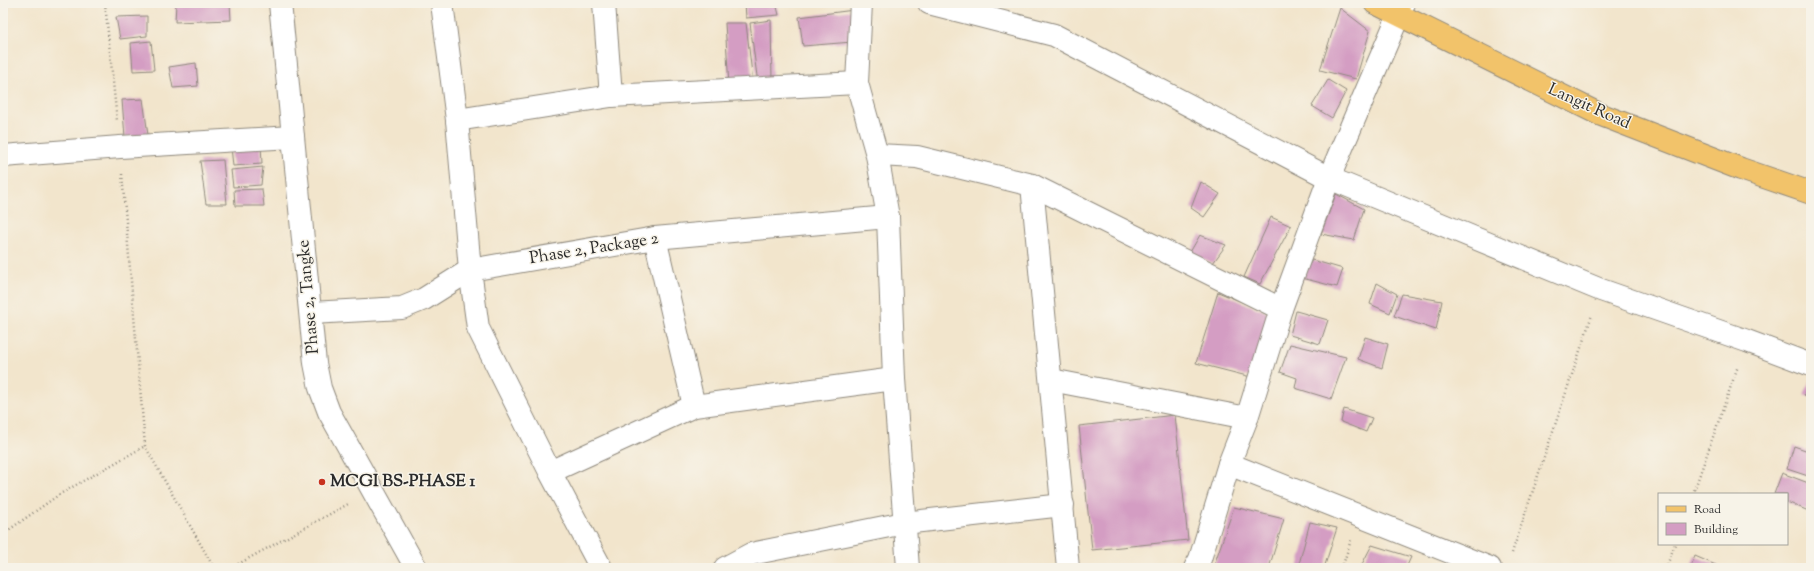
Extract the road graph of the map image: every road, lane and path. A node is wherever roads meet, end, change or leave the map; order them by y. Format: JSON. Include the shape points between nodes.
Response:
{"nodes":[{"id":1,"x":105,"y":3,"type":"edge"},
{"id":2,"x":280,"y":3,"type":"edge"},
{"id":3,"x":442,"y":3,"type":"edge"},
{"id":4,"x":604,"y":3,"type":"edge"},
{"id":5,"x":861,"y":3,"type":"edge"},
{"id":6,"x":929,"y":3,"type":"edge"},
{"id":7,"x":1375,"y":3,"type":"edge"},
{"id":8,"x":1401,"y":9,"type":"edge"},
{"id":9,"x":857,"y":83,"type":"junction"},
{"id":10,"x":611,"y":96,"type":"junction"},
{"id":11,"x":457,"y":120,"type":"junction"},
{"id":12,"x":293,"y":137,"type":"junction"},
{"id":13,"x":120,"y":147,"type":"junction"},
{"id":14,"x":877,"y":155,"type":"junction"},
{"id":15,"x":3,"y":156,"type":"edge"},
{"id":16,"x":1330,"y":178,"type":"junction"},
{"id":17,"x":1032,"y":185,"type":"junction"},
{"id":18,"x":1811,"y":193,"type":"edge"},
{"id":19,"x":888,"y":217,"type":"junction"},
{"id":20,"x":655,"y":238,"type":"junction"},
{"id":21,"x":470,"y":270,"type":"junction"},
{"id":22,"x":1601,"y":290,"type":"junction"},
{"id":23,"x":1281,"y":309,"type":"junction"},
{"id":24,"x":311,"y":313,"type":"junction"},
{"id":25,"x":1747,"y":341,"type":"junction"},
{"id":26,"x":1811,"y":365,"type":"edge"},
{"id":27,"x":894,"y":379,"type":"junction"},
{"id":28,"x":1051,"y":380,"type":"junction"},
{"id":29,"x":694,"y":406,"type":"junction"},
{"id":30,"x":1247,"y":418,"type":"junction"},
{"id":31,"x":145,"y":446,"type":"junction"},
{"id":32,"x":1229,"y":464,"type":"junction"},
{"id":33,"x":550,"y":472,"type":"junction"},
{"id":34,"x":373,"y":490,"type":"junction"},
{"id":35,"x":1693,"y":493,"type":"edge"},
{"id":36,"x":1062,"y":505,"type":"junction"},
{"id":37,"x":904,"y":523,"type":"junction"},
{"id":38,"x":3,"y":534,"type":"edge"},
{"id":39,"x":1675,"y":545,"type":"edge"},
{"id":40,"x":1499,"y":564,"type":"edge"},
{"id":41,"x":214,"y":568,"type":"edge"},
{"id":42,"x":231,"y":568,"type":"edge"},
{"id":43,"x":416,"y":568,"type":"edge"},
{"id":44,"x":602,"y":568,"type":"edge"},
{"id":45,"x":725,"y":568,"type":"edge"},
{"id":46,"x":908,"y":568,"type":"edge"},
{"id":47,"x":1068,"y":568,"type":"edge"},
{"id":48,"x":1195,"y":568,"type":"edge"},
{"id":49,"x":1666,"y":568,"type":"edge"}],
"edges":[{"from":1,"to":13,"type":"path"},
{"from":2,"to":12,"type":"street","name":"Phase 2, Tangke"},
{"from":3,"to":11,"type":"street"},
{"from":4,"to":10,"type":"street"},
{"from":5,"to":9,"type":"street"},
{"from":6,"to":16,"type":"street","via":[[1054,35]]},
{"from":7,"to":8,"type":"main road","name":"Langit Road"},
{"from":8,"to":16,"type":"street"},
{"from":8,"to":18,"type":"main road","name":"Langit Road","via":[[1599,114]]},
{"from":9,"to":10,"type":"street"},
{"from":9,"to":14,"type":"street"},
{"from":10,"to":11,"type":"street"},
{"from":11,"to":21,"type":"street"},
{"from":12,"to":13,"type":"street"},
{"from":12,"to":24,"type":"street","name":"Phase 2, Tangke"},
{"from":13,"to":15,"type":"street"},
{"from":13,"to":31,"type":"path"},
{"from":14,"to":17,"type":"street","via":[[917,157]]},
{"from":14,"to":19,"type":"street"},
{"from":16,"to":22,"type":"street"},
{"from":16,"to":23,"type":"street"},
{"from":17,"to":23,"type":"street"},
{"from":17,"to":28,"type":"street"},
{"from":19,"to":20,"type":"street","name":"Phase 2, Package 2"},
{"from":19,"to":27,"type":"street"},
{"from":20,"to":21,"type":"street","name":"Phase 2, Package 2"},
{"from":20,"to":29,"type":"street"},
{"from":21,"to":24,"type":"street","name":"Phase 2, Package 2","via":[[424,299],[402,308]]},
{"from":21,"to":33,"type":"street","via":[[478,328]]},
{"from":22,"to":25,"type":"street"},
{"from":22,"to":40,"type":"path"},
{"from":23,"to":30,"type":"street"},
{"from":24,"to":34,"type":"street","name":"Phase 2, Tangke","via":[[320,388],[329,412]]},
{"from":25,"to":26,"type":"street"},
{"from":25,"to":35,"type":"path"},
{"from":27,"to":29,"type":"street"},
{"from":27,"to":37,"type":"street"},
{"from":28,"to":30,"type":"street"},
{"from":28,"to":36,"type":"street"},
{"from":29,"to":33,"type":"street"},
{"from":30,"to":32,"type":"street"},
{"from":31,"to":38,"type":"path","via":[[60,494]]},
{"from":31,"to":41,"type":"path"},
{"from":32,"to":40,"type":"street"},
{"from":32,"to":48,"type":"street"},
{"from":33,"to":44,"type":"street"},
{"from":34,"to":42,"type":"path"},
{"from":34,"to":43,"type":"street","name":"Phase 2, Tangke"},
{"from":36,"to":37,"type":"street"},
{"from":36,"to":47,"type":"street"},
{"from":37,"to":45,"type":"street","via":[[751,554]]},
{"from":37,"to":46,"type":"street"},
{"from":39,"to":49,"type":"path"}]}
